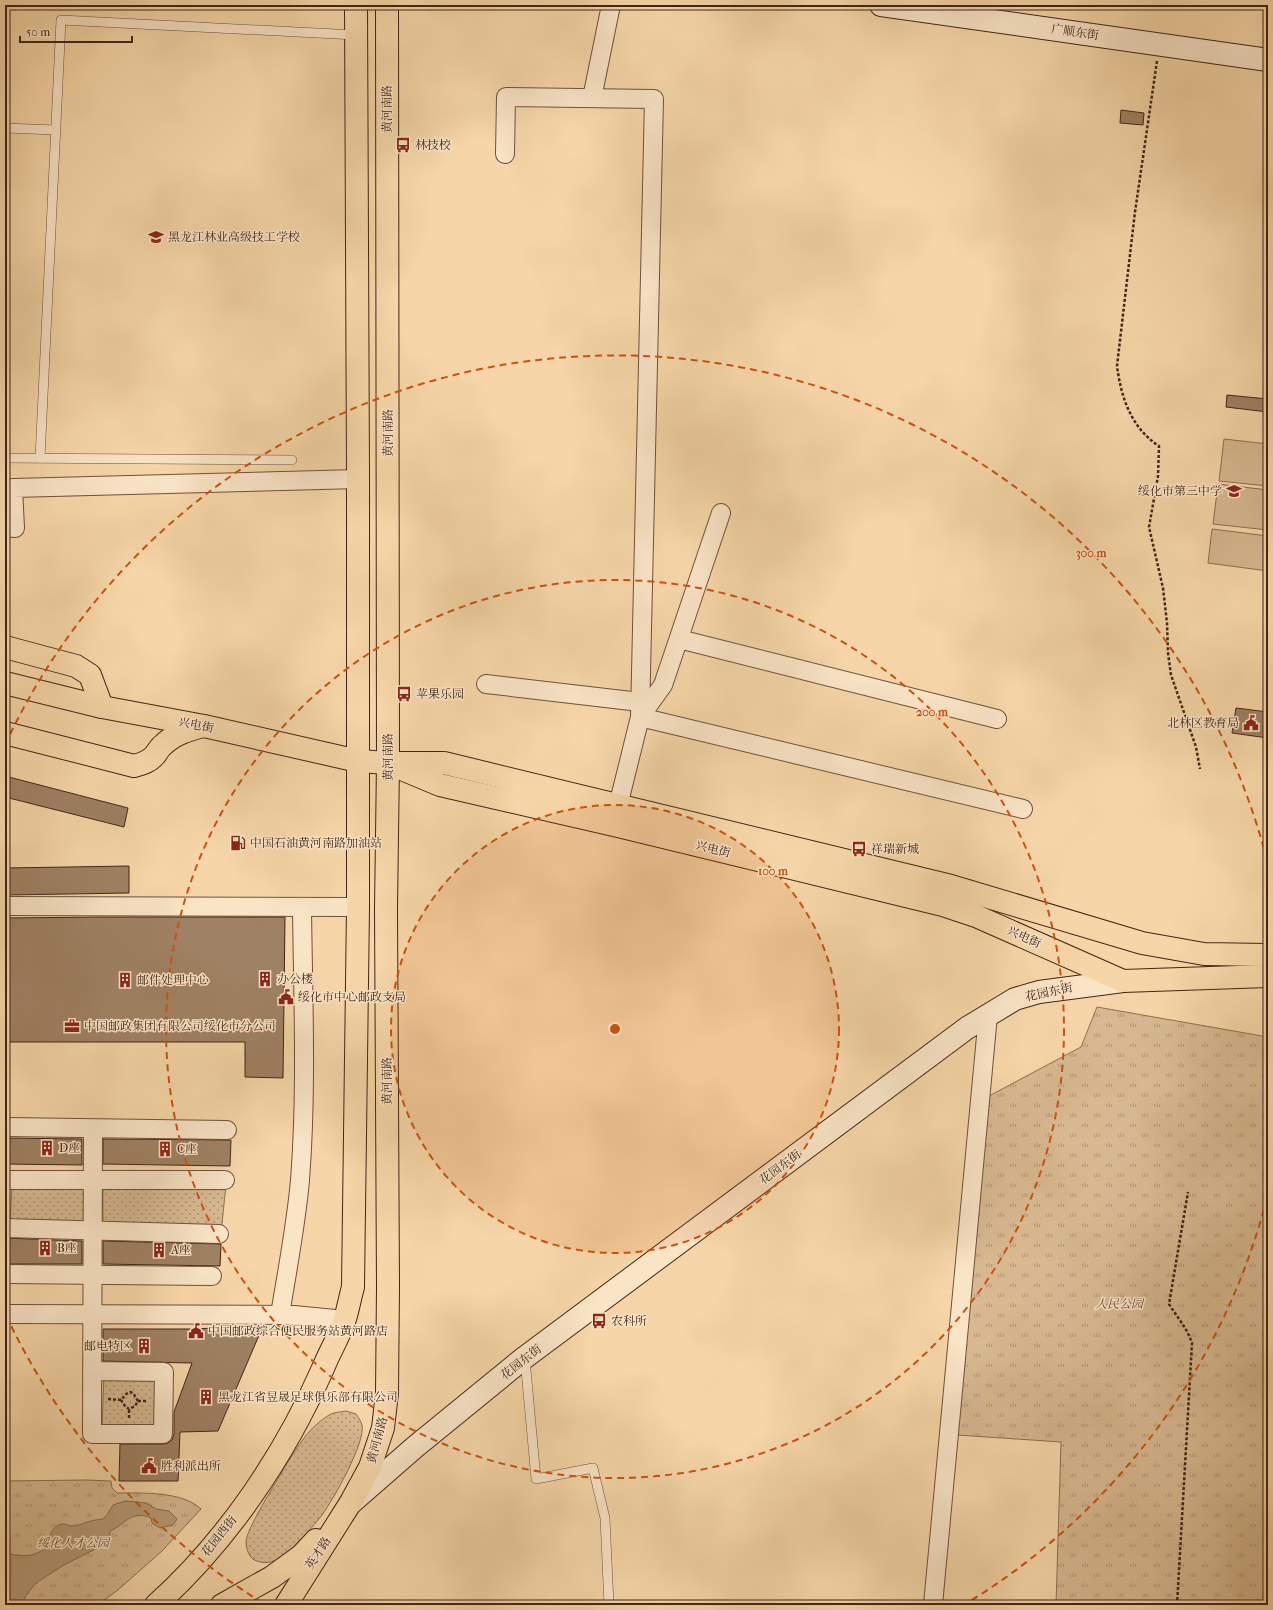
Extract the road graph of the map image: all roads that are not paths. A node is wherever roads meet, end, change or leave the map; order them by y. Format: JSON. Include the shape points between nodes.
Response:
{"nodes":[{"id":1,"x":356,"y":5,"type":"edge"},
{"id":2,"x":387,"y":5,"type":"edge"},
{"id":3,"x":397,"y":5,"type":"edge"},
{"id":4,"x":611,"y":5,"type":"edge"},
{"id":5,"x":881,"y":5,"type":"edge"},
{"id":6,"x":356,"y":36,"type":"junction"},
{"id":7,"x":387,"y":37,"type":"junction"},
{"id":8,"x":1268,"y":60,"type":"edge"},
{"id":9,"x":592,"y":98,"type":"junction"},
{"id":10,"x":5,"y":128,"type":"edge"},
{"id":11,"x":56,"y":130,"type":"junction"},
{"id":12,"x":505,"y":154,"type":"dead end"},
{"id":13,"x":5,"y":458,"type":"edge"},
{"id":14,"x":40,"y":458,"type":"junction"},
{"id":15,"x":292,"y":460,"type":"dead end"},
{"id":16,"x":358,"y":479,"type":"junction"},
{"id":17,"x":721,"y":513,"type":"dead end"},
{"id":18,"x":5,"y":527,"type":"edge"},
{"id":19,"x":679,"y":639,"type":"junction"},
{"id":20,"x":5,"y":647,"type":"edge"},
{"id":21,"x":5,"y":683,"type":"edge"},
{"id":22,"x":486,"y":684,"type":"dead end"},
{"id":23,"x":102,"y":707,"type":"junction"},
{"id":24,"x":640,"y":710,"type":"junction"},
{"id":25,"x":998,"y":719,"type":"dead end"},
{"id":26,"x":204,"y":726,"type":"junction"},
{"id":27,"x":5,"y":733,"type":"edge"},
{"id":28,"x":358,"y":760,"type":"junction"},
{"id":29,"x":388,"y":763,"type":"junction"},
{"id":30,"x":1023,"y":809,"type":"dead end"},
{"id":31,"x":616,"y":815,"type":"junction"},
{"id":32,"x":5,"y":906,"type":"edge"},
{"id":33,"x":302,"y":907,"type":"junction"},
{"id":34,"x":358,"y":907,"type":"junction"},
{"id":35,"x":386,"y":908,"type":"junction"},
{"id":36,"x":1268,"y":954,"type":"edge"},
{"id":37,"x":1268,"y":976,"type":"edge"},
{"id":38,"x":1123,"y":981,"type":"junction"},
{"id":39,"x":988,"y":1015,"type":"junction"},
{"id":40,"x":5,"y":1127,"type":"edge"},
{"id":41,"x":93,"y":1129,"type":"junction"},
{"id":42,"x":228,"y":1130,"type":"dead end"},
{"id":43,"x":8,"y":1180,"type":"dead end"},
{"id":44,"x":93,"y":1180,"type":"junction"},
{"id":45,"x":225,"y":1180,"type":"dead end"},
{"id":46,"x":5,"y":1228,"type":"edge"},
{"id":47,"x":93,"y":1230,"type":"junction"},
{"id":48,"x":219,"y":1234,"type":"dead end"},
{"id":49,"x":5,"y":1274,"type":"edge"},
{"id":50,"x":93,"y":1275,"type":"junction"},
{"id":51,"x":212,"y":1276,"type":"dead end"},
{"id":52,"x":5,"y":1314,"type":"edge"},
{"id":53,"x":92,"y":1315,"type":"junction"},
{"id":54,"x":280,"y":1316,"type":"junction"},
{"id":55,"x":345,"y":1320,"type":"junction"},
{"id":56,"x":524,"y":1358,"type":"junction"},
{"id":57,"x":92,"y":1372,"type":"junction"},
{"id":58,"x":351,"y":1502,"type":"junction"},
{"id":59,"x":156,"y":1605,"type":"edge"},
{"id":60,"x":222,"y":1605,"type":"edge"},
{"id":61,"x":286,"y":1605,"type":"edge"},
{"id":62,"x":609,"y":1605,"type":"edge"},
{"id":63,"x":933,"y":1605,"type":"edge"}],
"edges":[{"from":1,"to":6,"type":"main road"},
{"from":2,"to":7,"type":"main road","name":"黄河南路"},
{"from":3,"to":7,"type":"main road"},
{"from":4,"to":9,"type":"street"},
{"from":5,"to":8,"type":"main road","name":"广顺东街"},
{"from":6,"to":11,"type":"lane","via":[[61,20]]},
{"from":6,"to":16,"type":"main road"},
{"from":7,"to":29,"type":"main road","name":"黄河南路"},
{"from":9,"to":12,"type":"street","via":[[506,97]]},
{"from":9,"to":24,"type":"street","via":[[654,99]]},
{"from":10,"to":11,"type":"lane"},
{"from":11,"to":14,"type":"lane"},
{"from":13,"to":14,"type":"lane"},
{"from":14,"to":15,"type":"lane"},
{"from":16,"to":18,"type":"street","via":[[13,488],[15,528]]},
{"from":16,"to":28,"type":"main road"},
{"from":17,"to":19,"type":"street"},
{"from":19,"to":24,"type":"street","via":[[663,685]]},
{"from":19,"to":25,"type":"street"},
{"from":20,"to":23,"type":"main road","via":[[76,666],[90,675]]},
{"from":21,"to":23,"type":"main road","name":"兴电街"},
{"from":22,"to":24,"type":"street"},
{"from":23,"to":26,"type":"main road","name":"兴电街"},
{"from":24,"to":30,"type":"street"},
{"from":24,"to":31,"type":"street"},
{"from":26,"to":27,"type":"main road","via":[[173,737],[146,762],[134,766]]},
{"from":26,"to":28,"type":"main road","name":"兴电街"},
{"from":28,"to":29,"type":"main road","name":"兴电街"},
{"from":28,"to":34,"type":"main road"},
{"from":29,"to":31,"type":"main road","name":"兴电街","via":[[444,763]]},
{"from":29,"to":35,"type":"main road","name":"黄河南路"},
{"from":31,"to":36,"type":"main road","name":"兴电街","via":[[951,886],[1142,943],[1204,954]]},
{"from":31,"to":38,"type":"main road","name":"兴电街","via":[[943,905],[976,916]]},
{"from":32,"to":33,"type":"street"},
{"from":33,"to":34,"type":"street"},
{"from":33,"to":54,"type":"street","via":[[304,1113],[296,1211]]},
{"from":34,"to":35,"type":"main road"},
{"from":34,"to":55,"type":"main road","via":[[353,1287]]},
{"from":35,"to":58,"type":"main road","name":"黄河南路","via":[[387,1393],[383,1428],[370,1467]]},
{"from":37,"to":38,"type":"main road","name":"花园东街"},
{"from":38,"to":39,"type":"main road","name":"花园东街","via":[[1039,992],[1015,999]]},
{"from":39,"to":56,"type":"main road","name":"花园东街"},
{"from":39,"to":63,"type":"street"},
{"from":40,"to":41,"type":"street"},
{"from":41,"to":42,"type":"street"},
{"from":41,"to":44,"type":"street"},
{"from":43,"to":44,"type":"street"},
{"from":44,"to":45,"type":"street"},
{"from":44,"to":47,"type":"street"},
{"from":46,"to":47,"type":"street"},
{"from":47,"to":48,"type":"street"},
{"from":47,"to":50,"type":"street"},
{"from":49,"to":50,"type":"street"},
{"from":50,"to":51,"type":"street"},
{"from":50,"to":53,"type":"street"},
{"from":52,"to":53,"type":"street"},
{"from":53,"to":54,"type":"street"},
{"from":53,"to":57,"type":"street"},
{"from":54,"to":55,"type":"street"},
{"from":55,"to":59,"type":"main road","name":"花园西街","via":[[309,1400],[276,1460],[226,1531]]},
{"from":56,"to":58,"type":"main road","name":"花园东街"},
{"from":56,"to":62,"type":"lane","via":[[536,1479],[593,1468],[605,1518]]},
{"from":57,"to":57,"type":"street","via":[[92,1434],[163,1434],[164,1372]]},
{"from":58,"to":60,"type":"main road","via":[[301,1556],[272,1578]]},
{"from":58,"to":61,"type":"main road","name":"英才路"}]}
